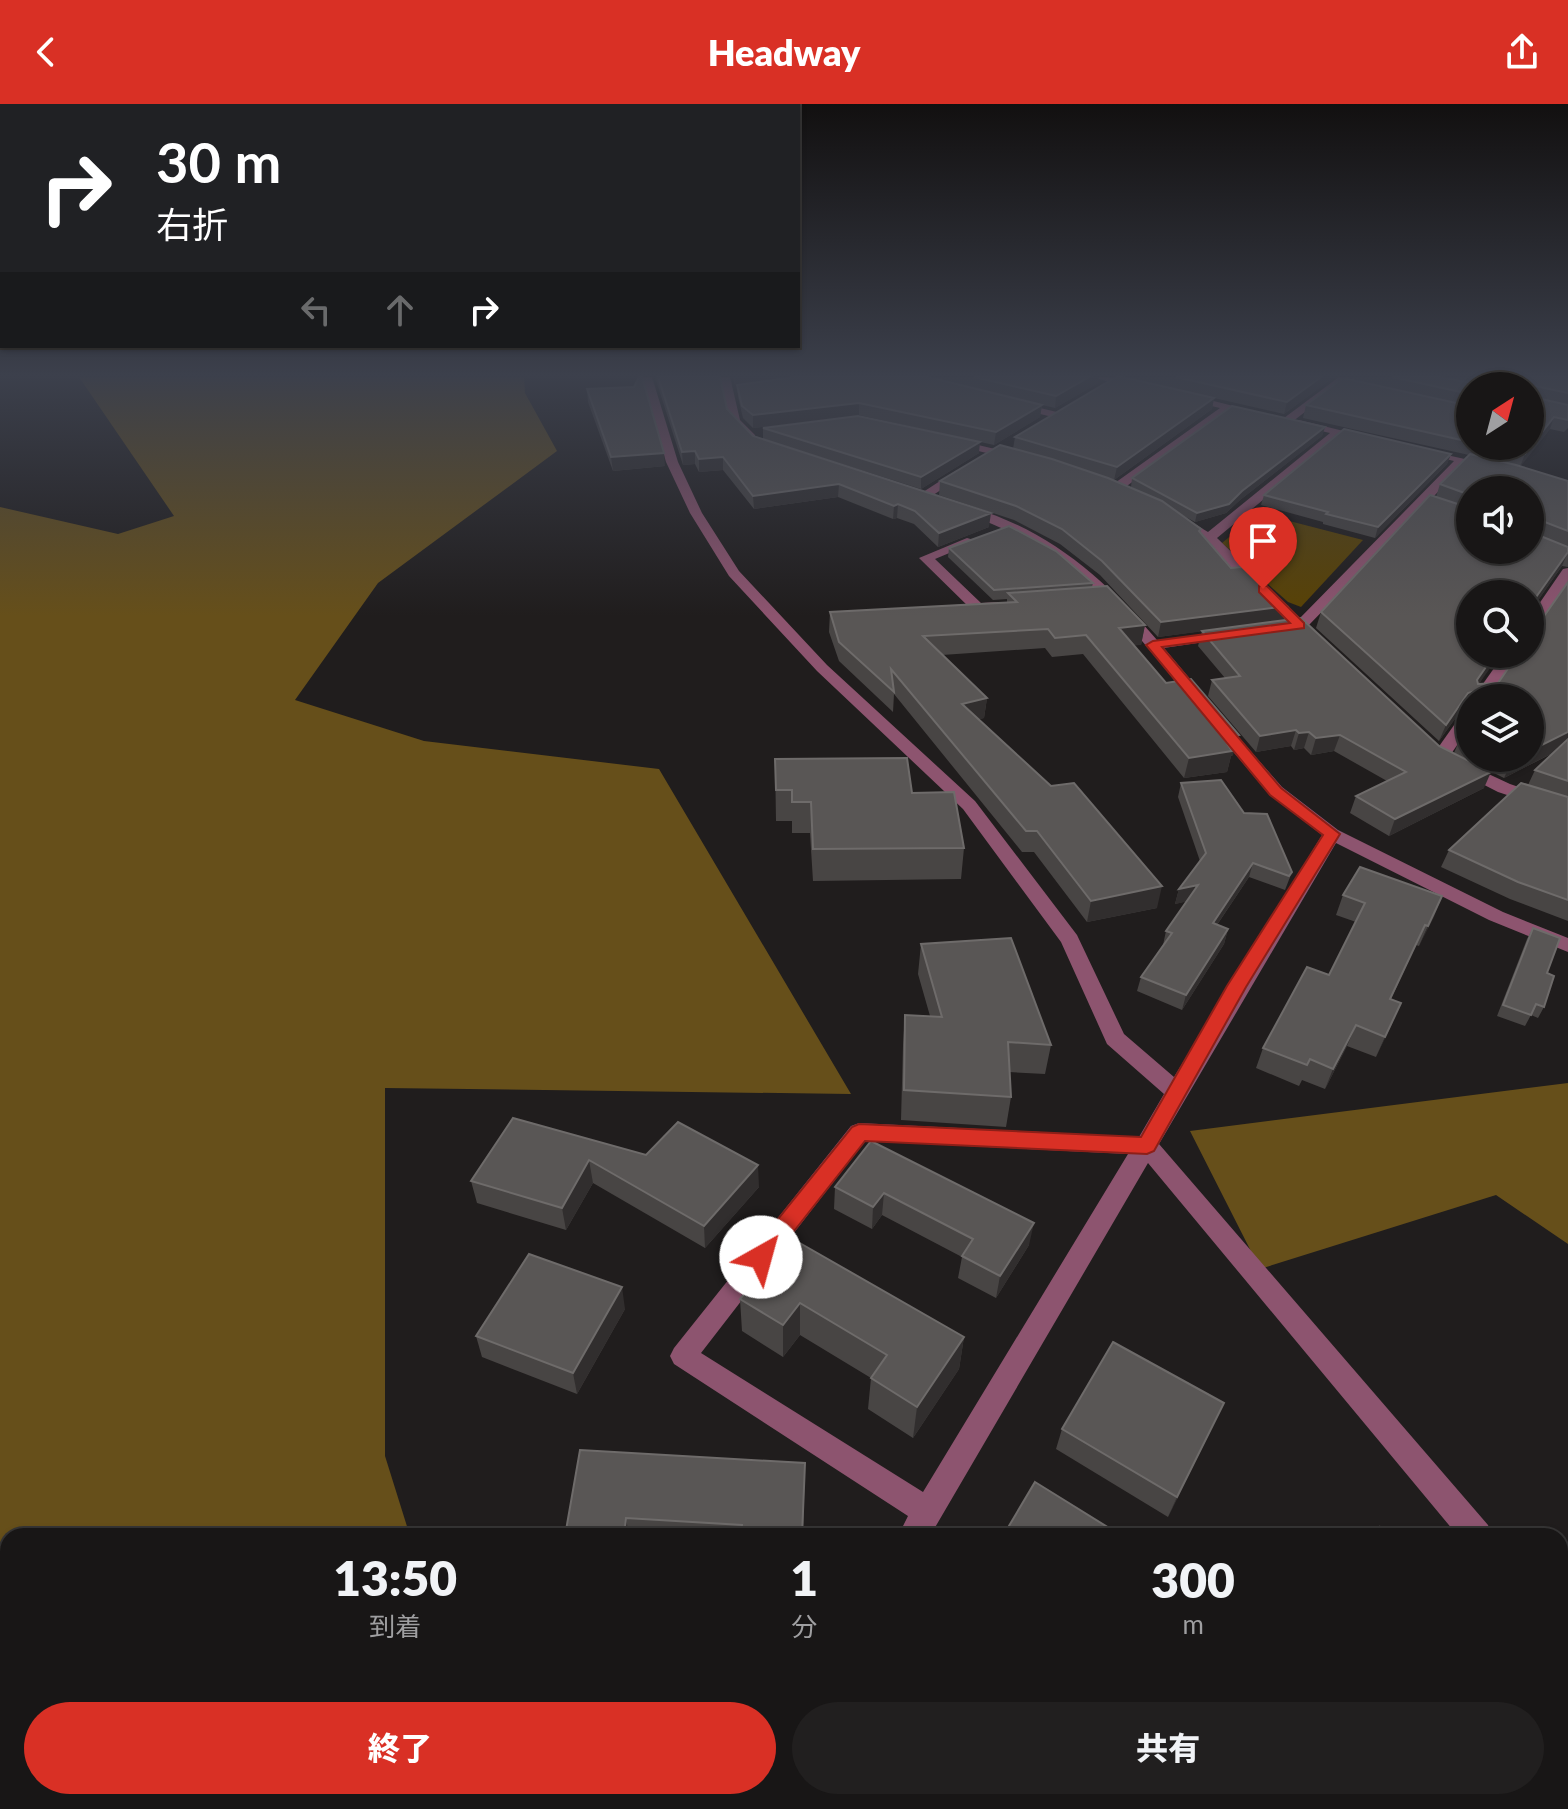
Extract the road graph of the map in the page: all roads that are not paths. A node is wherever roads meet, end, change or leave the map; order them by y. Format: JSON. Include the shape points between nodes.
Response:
{"nodes":[{"id":1,"x":670,"y":457,"type":"edge"},
{"id":2,"x":1014,"y":457,"type":"edge"},
{"id":3,"x":1165,"y":457,"type":"edge"},
{"id":4,"x":1308,"y":457,"type":"edge"},
{"id":5,"x":1027,"y":460,"type":"edge"},
{"id":6,"x":1462,"y":460,"type":"joint"},
{"id":7,"x":972,"y":466,"type":"edge"},
{"id":8,"x":1504,"y":469,"type":"edge"},
{"id":9,"x":1101,"y":483,"type":"edge"},
{"id":10,"x":902,"y":490,"type":"edge"},
{"id":11,"x":923,"y":496,"type":"junction"},
{"id":12,"x":1164,"y":510,"type":"edge"},
{"id":13,"x":996,"y":532,"type":"junction"},
{"id":14,"x":1209,"y":538,"type":"junction"},
{"id":15,"x":1568,"y":572,"type":"edge"},
{"id":16,"x":1021,"y":605,"type":"edge"},
{"id":17,"x":1544,"y":607,"type":"edge"},
{"id":18,"x":1300,"y":626,"type":"junction"},
{"id":19,"x":1270,"y":629,"type":"edge"},
{"id":20,"x":1241,"y":633,"type":"edge"},
{"id":21,"x":1153,"y":645,"type":"junction"},
{"id":22,"x":1323,"y":647,"type":"edge"},
{"id":23,"x":1456,"y":730,"type":"edge"},
{"id":24,"x":1456,"y":763,"type":"edge"},
{"id":25,"x":1474,"y":772,"type":"edge"},
{"id":26,"x":1568,"y":810,"type":"edge"},
{"id":27,"x":1332,"y":834,"type":"junction"},
{"id":28,"x":1568,"y":945,"type":"edge"},
{"id":29,"x":1177,"y":1092,"type":"junction"},
{"id":30,"x":1147,"y":1146,"type":"junction"},
{"id":31,"x":928,"y":1512,"type":"junction"},
{"id":32,"x":918,"y":1528,"type":"edge"},
{"id":33,"x":1470,"y":1528,"type":"edge"}],
"edges":[{"from":1,"to":29,"type":"street","via":[[696,513],[734,573],[822,668],[969,805],[1070,940],[1115,1039]]},
{"from":2,"to":5,"type":"street"},
{"from":3,"to":9,"type":"street","via":[[1122,491]]},
{"from":4,"to":14,"type":"street"},
{"from":6,"to":8,"type":"street"},
{"from":6,"to":18,"type":"street","via":[[1427,504]]},
{"from":7,"to":11,"type":"street"},
{"from":10,"to":11,"type":"street"},
{"from":11,"to":13,"type":"street"},
{"from":12,"to":14,"type":"street"},
{"from":13,"to":16,"type":"street","via":[[926,558],[978,608]]},
{"from":13,"to":21,"type":"street","via":[[1053,548],[1083,571],[1101,598]]},
{"from":14,"to":18,"type":"street"},
{"from":15,"to":17,"type":"street"},
{"from":18,"to":19,"type":"street"},
{"from":18,"to":22,"type":"street"},
{"from":20,"to":21,"type":"street"},
{"from":21,"to":27,"type":"street","via":[[1276,791]]},
{"from":23,"to":24,"type":"street","via":[[1436,752]]},
{"from":25,"to":26,"type":"street"},
{"from":27,"to":28,"type":"street","via":[[1496,916]]},
{"from":27,"to":29,"type":"street"},
{"from":29,"to":30,"type":"street"},
{"from":30,"to":31,"type":"street"},
{"from":30,"to":31,"type":"street","via":[[859,1132],[683,1356]]},
{"from":30,"to":33,"type":"street"},
{"from":31,"to":32,"type":"street"}]}
